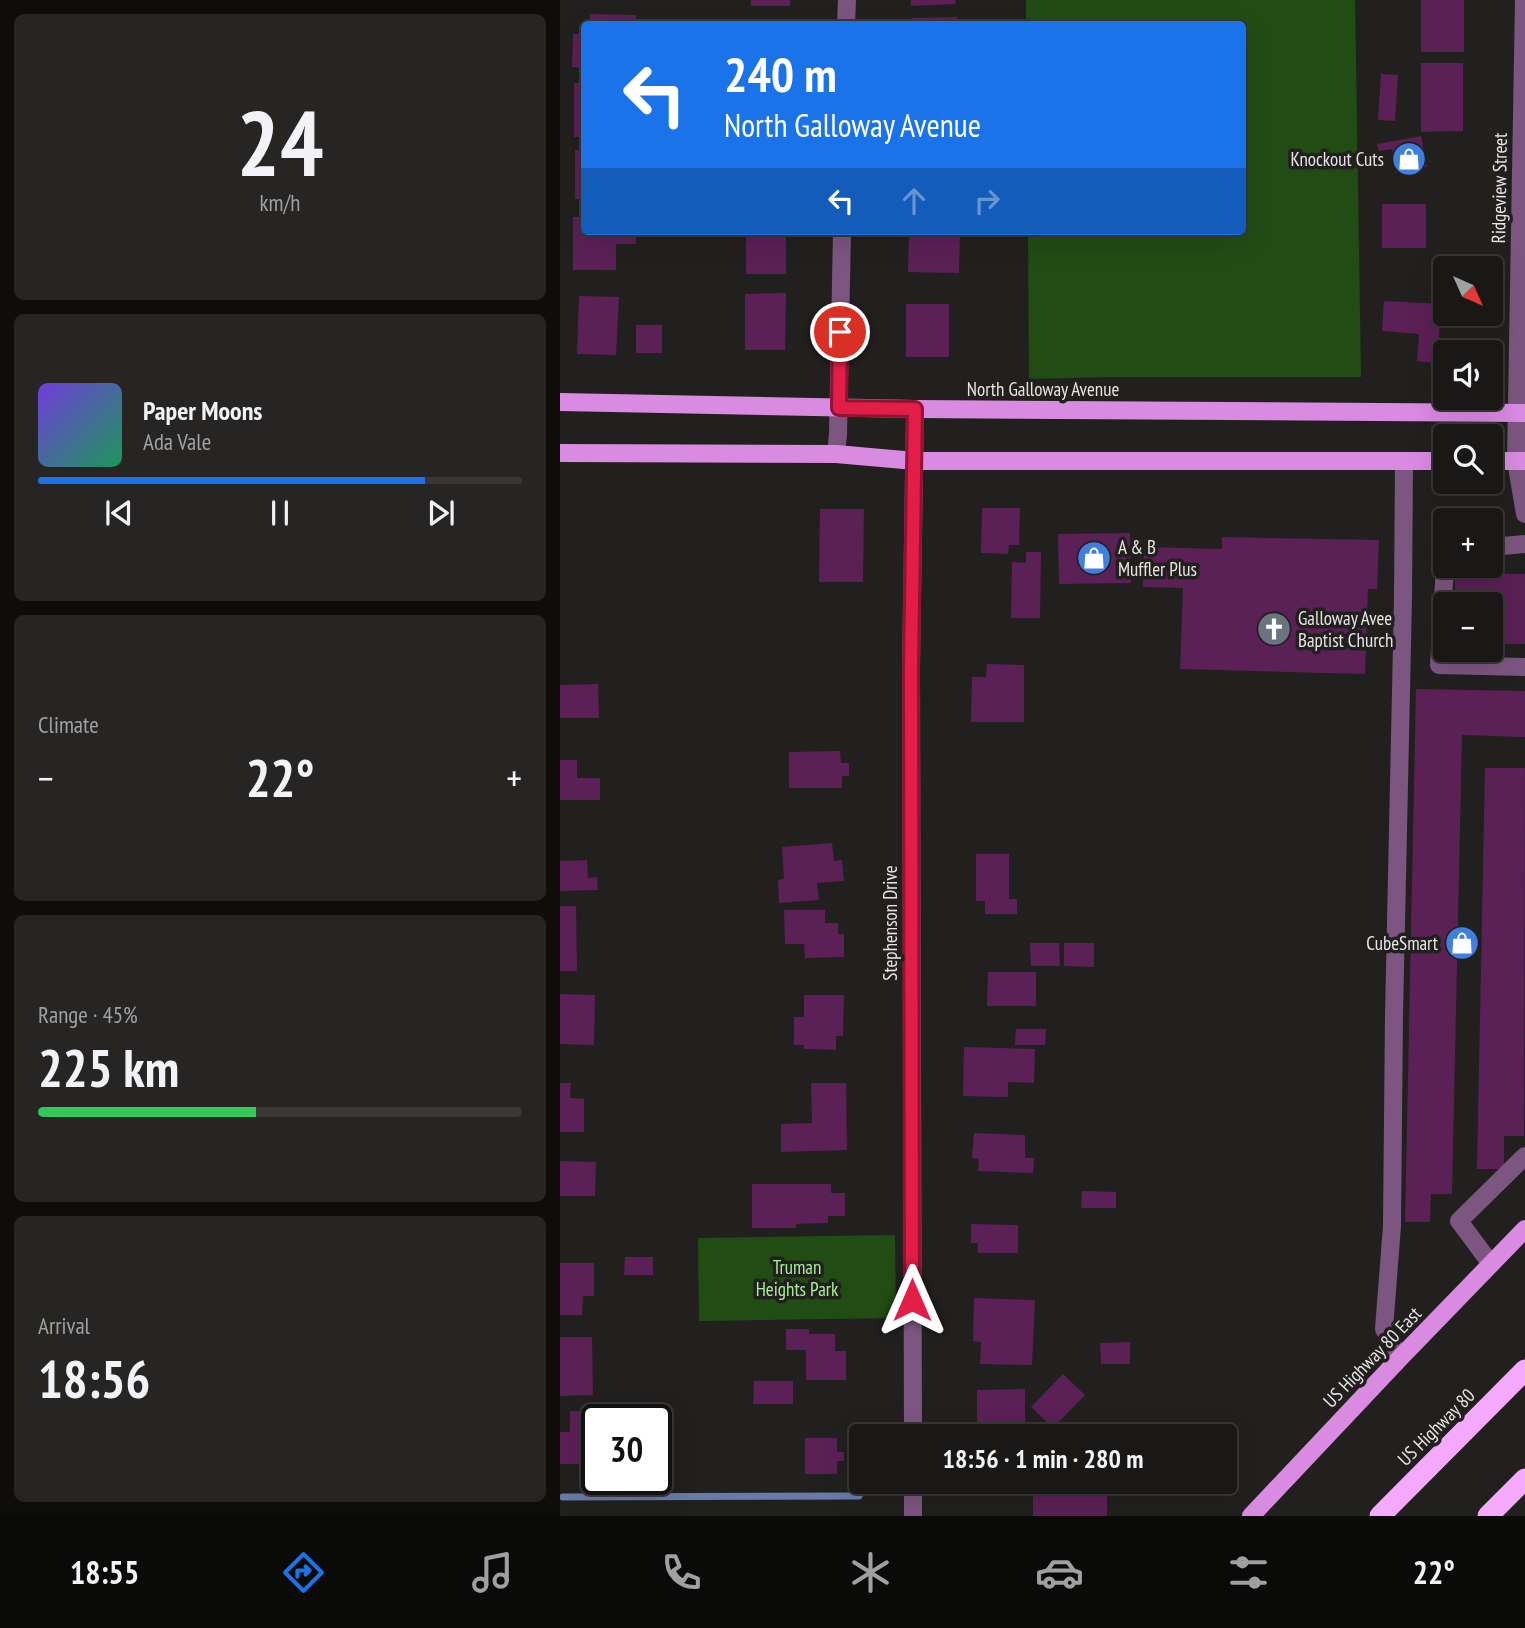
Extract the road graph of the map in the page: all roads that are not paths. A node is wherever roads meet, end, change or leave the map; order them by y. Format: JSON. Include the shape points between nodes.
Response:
{"nodes":[{"id":1,"x":847,"y":0,"type":"edge"},
{"id":2,"x":1524,"y":0,"type":"edge"},
{"id":3,"x":846,"y":21,"type":"edge"},
{"id":4,"x":1523,"y":114,"type":"edge"},
{"id":5,"x":842,"y":235,"type":"edge"},
{"id":6,"x":560,"y":402,"type":"edge"},
{"id":7,"x":839,"y":408,"type":"junction"},
{"id":8,"x":915,"y":409,"type":"junction"},
{"id":9,"x":1520,"y":413,"type":"edge"},
{"id":10,"x":560,"y":453,"type":"edge"},
{"id":11,"x":836,"y":454,"type":"junction"},
{"id":12,"x":915,"y":461,"type":"junction"},
{"id":13,"x":1404,"y":461,"type":"junction"},
{"id":14,"x":1433,"y":461,"type":"edge"},
{"id":15,"x":1520,"y":461,"type":"edge"},
{"id":16,"x":1525,"y":514,"type":"edge"},
{"id":17,"x":1525,"y":544,"type":"edge"},
{"id":18,"x":1503,"y":546,"type":"edge"},
{"id":19,"x":1444,"y":578,"type":"edge"},
{"id":20,"x":1525,"y":667,"type":"edge"},
{"id":21,"x":1525,"y":1156,"type":"edge"},
{"id":22,"x":1525,"y":1229,"type":"edge"},
{"id":23,"x":1491,"y":1264,"type":"junction"},
{"id":24,"x":1400,"y":1358,"type":"junction"},
{"id":25,"x":1525,"y":1370,"type":"edge"},
{"id":26,"x":913,"y":1424,"type":"edge"},
{"id":27,"x":1525,"y":1479,"type":"edge"},
{"id":28,"x":913,"y":1494,"type":"edge"},
{"id":29,"x":913,"y":1516,"type":"edge"},
{"id":30,"x":1251,"y":1516,"type":"edge"},
{"id":31,"x":1380,"y":1516,"type":"edge"},
{"id":32,"x":1488,"y":1516,"type":"edge"}],
"edges":[{"from":1,"to":3,"type":"street"},
{"from":2,"to":4,"type":"street","name":"Ridgeview Street"},
{"from":4,"to":9,"type":"street","name":"Ridgeview Street"},
{"from":5,"to":7,"type":"street"},
{"from":6,"to":7,"type":"main road","name":"North Galloway Avenue"},
{"from":7,"to":8,"type":"main road","name":"North Galloway Avenue"},
{"from":7,"to":11,"type":"street"},
{"from":8,"to":9,"type":"main road","name":"North Galloway Avenue"},
{"from":8,"to":12,"type":"street","name":"Stephenson Drive"},
{"from":9,"to":15,"type":"street","name":"Ridgeview Street"},
{"from":10,"to":11,"type":"main road"},
{"from":11,"to":12,"type":"main road"},
{"from":12,"to":13,"type":"main road"},
{"from":12,"to":26,"type":"street","name":"Stephenson Drive","via":[[911,668]]},
{"from":13,"to":14,"type":"main road"},
{"from":13,"to":24,"type":"street","via":[[1392,1226],[1384,1329]]},
{"from":15,"to":16,"type":"street","name":"Ridgeview Street"},
{"from":17,"to":18,"type":"street"},
{"from":19,"to":20,"type":"street","via":[[1439,665]]},
{"from":21,"to":23,"type":"street","via":[[1459,1221]]},
{"from":22,"to":23,"type":"main road","name":"US Highway 80 East"},
{"from":23,"to":24,"type":"main road","name":"US Highway 80 East"},
{"from":24,"to":30,"type":"main road","name":"US Highway 80 East"},
{"from":25,"to":31,"type":"highway","name":"US Highway 80"},
{"from":27,"to":32,"type":"highway"},
{"from":28,"to":29,"type":"street"}]}
